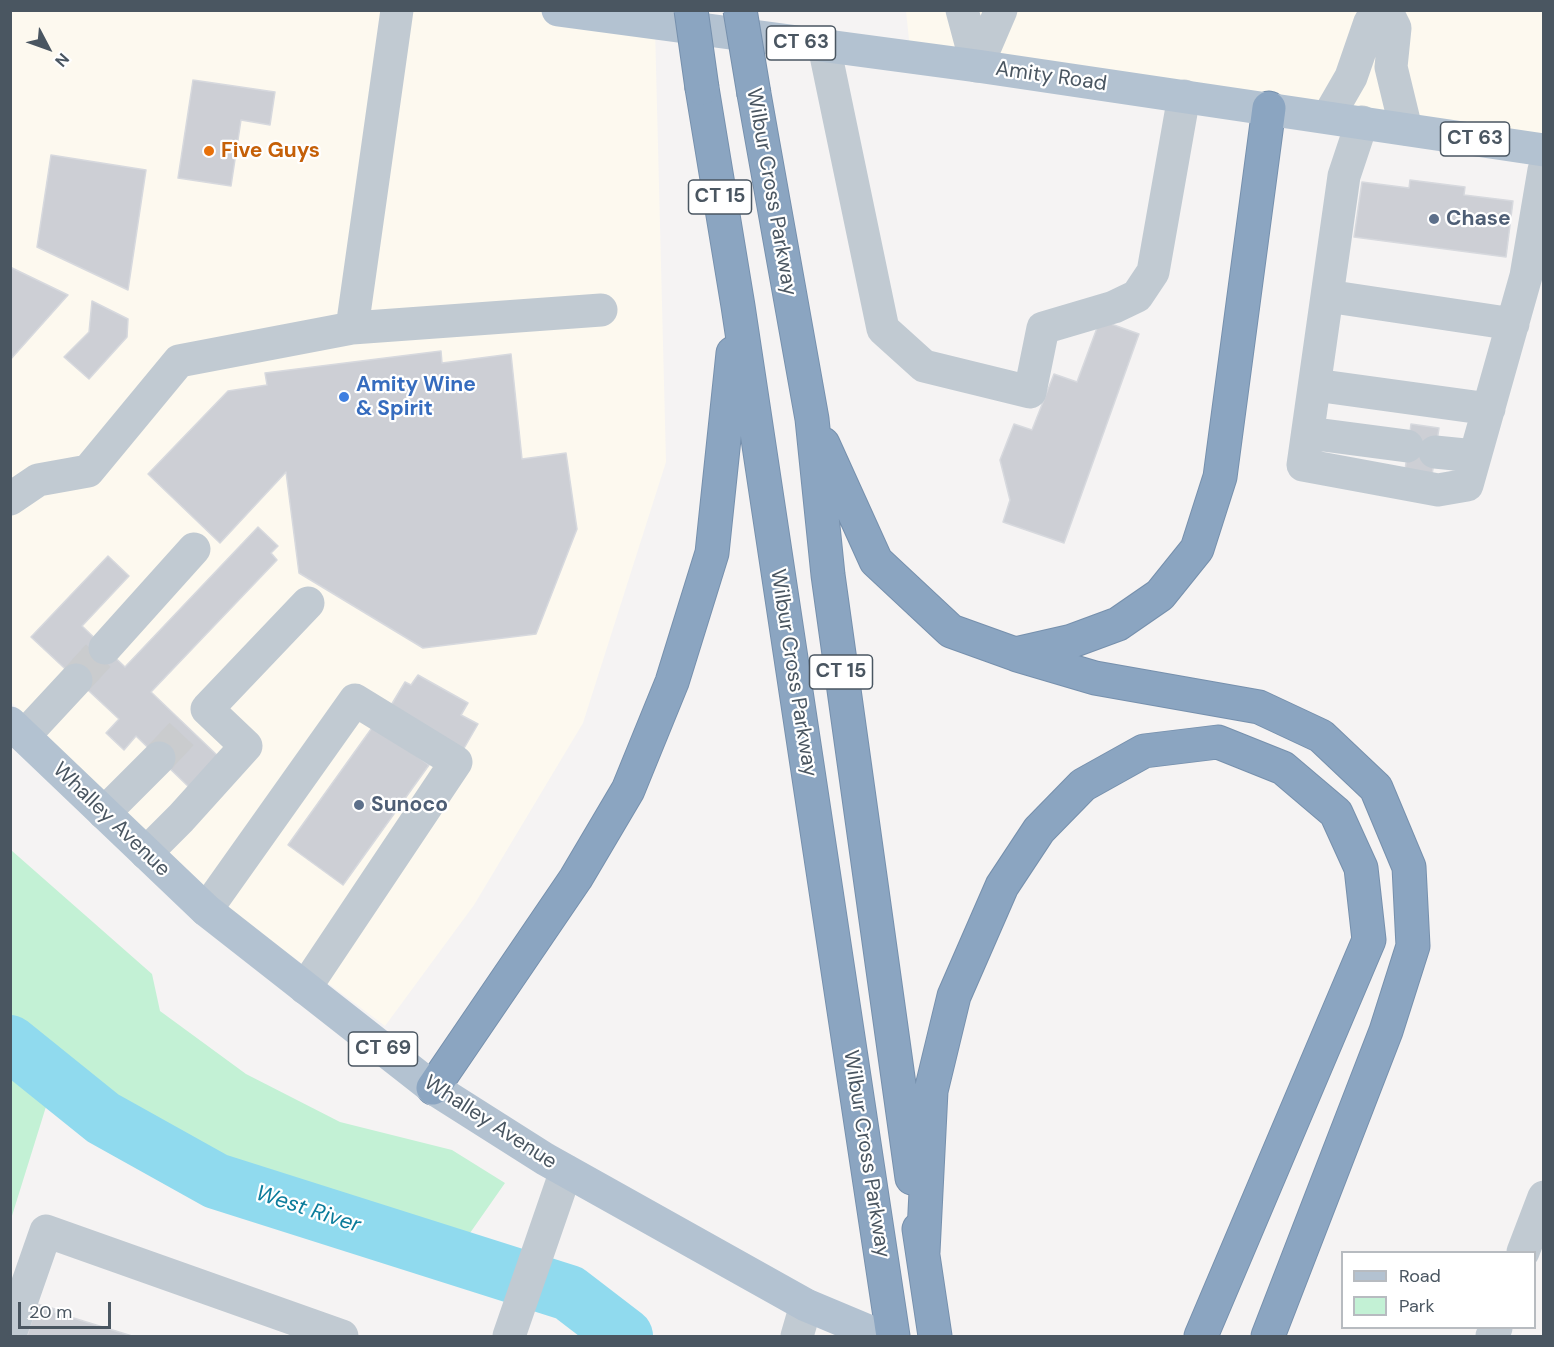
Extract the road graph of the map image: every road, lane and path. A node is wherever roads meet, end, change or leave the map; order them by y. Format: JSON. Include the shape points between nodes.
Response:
{"nodes":[{"id":1,"x":397,"y":10,"type":"edge"},
{"id":2,"x":558,"y":10,"type":"edge"},
{"id":3,"x":691,"y":10,"type":"edge"},
{"id":4,"x":740,"y":10,"type":"edge"},
{"id":5,"x":962,"y":10,"type":"edge"},
{"id":6,"x":1000,"y":10,"type":"edge"},
{"id":7,"x":1386,"y":10,"type":"edge"},
{"id":8,"x":824,"y":46,"type":"junction"},
{"id":9,"x":977,"y":66,"type":"junction"},
{"id":10,"x":1184,"y":96,"type":"junction"},
{"id":11,"x":1269,"y":108,"type":"junction"},
{"id":12,"x":1329,"y":117,"type":"junction"},
{"id":13,"x":1362,"y":122,"type":"junction"},
{"id":14,"x":1406,"y":129,"type":"junction"},
{"id":15,"x":1544,"y":150,"type":"edge"},
{"id":16,"x":1544,"y":170,"type":"edge"},
{"id":17,"x":1327,"y":296,"type":"junction"},
{"id":18,"x":738,"y":306,"type":"junction"},
{"id":19,"x":601,"y":310,"type":"dead end"},
{"id":20,"x":1513,"y":324,"type":"junction"},
{"id":21,"x":352,"y":328,"type":"junction"},
{"id":22,"x":1315,"y":385,"type":"junction"},
{"id":23,"x":1489,"y":408,"type":"junction"},
{"id":24,"x":812,"y":419,"type":"junction"},
{"id":25,"x":1308,"y":433,"type":"junction"},
{"id":26,"x":1475,"y":456,"type":"junction"},
{"id":27,"x":10,"y":499,"type":"edge"},
{"id":28,"x":194,"y":549,"type":"dead end"},
{"id":29,"x":308,"y":603,"type":"dead end"},
{"id":30,"x":105,"y":648,"type":"tunnel mouth"},
{"id":31,"x":1015,"y":654,"type":"junction"},
{"id":32,"x":76,"y":680,"type":"tunnel mouth"},
{"id":33,"x":17,"y":729,"type":"edge"},
{"id":34,"x":159,"y":758,"type":"tunnel mouth"},
{"id":35,"x":104,"y":813,"type":"junction"},
{"id":36,"x":146,"y":853,"type":"junction"},
{"id":37,"x":206,"y":910,"type":"junction"},
{"id":38,"x":305,"y":988,"type":"junction"},
{"id":39,"x":433,"y":1088,"type":"junction"},
{"id":40,"x":566,"y":1171,"type":"junction"},
{"id":41,"x":1544,"y":1197,"type":"edge"},
{"id":42,"x":1523,"y":1251,"type":"edge"},
{"id":43,"x":923,"y":1252,"type":"junction"},
{"id":44,"x":806,"y":1305,"type":"junction"},
{"id":45,"x":933,"y":1323,"type":"edge"},
{"id":46,"x":10,"y":1334,"type":"edge"},
{"id":47,"x":510,"y":1335,"type":"edge"},
{"id":48,"x":342,"y":1336,"type":"edge"},
{"id":49,"x":797,"y":1336,"type":"edge"},
{"id":50,"x":880,"y":1336,"type":"edge"},
{"id":51,"x":893,"y":1336,"type":"edge"},
{"id":52,"x":1201,"y":1336,"type":"edge"},
{"id":53,"x":1268,"y":1336,"type":"edge"}],
"edges":[{"from":1,"to":21,"type":"street"},
{"from":2,"to":8,"type":"main road","name":"Amity Road","number":"CT 63"},
{"from":3,"to":18,"type":"highway","name":"Wilbur Cross Parkway","number":"CT 15","bridge":true},
{"from":4,"to":24,"type":"highway","name":"Wilbur Cross Parkway","number":"CT 15","bridge":true},
{"from":5,"to":9,"type":"street"},
{"from":6,"to":9,"type":"street"},
{"from":7,"to":12,"type":"street","via":[[1370,22],[1351,77]]},
{"from":7,"to":14,"type":"street","via":[[1395,28],[1391,68]]},
{"from":8,"to":9,"type":"main road","name":"Amity Road","number":"CT 63"},
{"from":8,"to":10,"type":"street","via":[[884,329],[924,366],[1030,392],[1043,328],[1114,308],[1137,296],[1153,272]]},
{"from":9,"to":10,"type":"main road","name":"Amity Road","number":"CT 63"},
{"from":10,"to":11,"type":"main road","name":"Amity Road","number":"CT 63"},
{"from":11,"to":12,"type":"main road","name":"Amity Road","number":"CT 63"},
{"from":11,"to":31,"type":"highway","via":[[1220,477],[1197,549],[1160,595],[1118,624],[1072,641]]},
{"from":12,"to":13,"type":"main road","name":"Amity Road","number":"CT 63"},
{"from":13,"to":14,"type":"main road","name":"Amity Road","number":"CT 63"},
{"from":13,"to":17,"type":"street","via":[[1344,176]]},
{"from":14,"to":15,"type":"main road","name":"Amity Road","number":"CT 63"},
{"from":16,"to":20,"type":"street","via":[[1526,276]]},
{"from":17,"to":20,"type":"street"},
{"from":17,"to":22,"type":"street"},
{"from":18,"to":39,"type":"highway","via":[[712,553],[672,682],[617,809],[576,878]]},
{"from":18,"to":51,"type":"highway","name":"Wilbur Cross Parkway","number":"CT 15"},
{"from":19,"to":21,"type":"street"},
{"from":20,"to":23,"type":"street"},
{"from":21,"to":27,"type":"street","via":[[179,361],[88,471],[38,480]]},
{"from":22,"to":23,"type":"street"},
{"from":22,"to":25,"type":"street"},
{"from":23,"to":26,"type":"street"},
{"from":24,"to":31,"type":"highway","via":[[876,561],[951,631]]},
{"from":24,"to":43,"type":"highway","name":"Wilbur Cross Parkway","number":"CT 15","via":[[828,574]]},
{"from":25,"to":26,"type":"street"},
{"from":25,"to":26,"type":"street","via":[[1304,465],[1438,490],[1467,485]]},
{"from":28,"to":30,"type":"street"},
{"from":29,"to":36,"type":"street","via":[[198,718],[246,746]]},
{"from":31,"to":53,"type":"highway","via":[[1095,678],[1259,707],[1321,736],[1376,788],[1409,867],[1413,946],[1386,1031]]},
{"from":32,"to":33,"type":"street"},
{"from":33,"to":35,"type":"main road","name":"Whalley Avenue","number":"CT 69"},
{"from":34,"to":35,"type":"street"},
{"from":35,"to":36,"type":"main road","name":"Whalley Avenue","number":"CT 69"},
{"from":36,"to":37,"type":"main road","name":"Whalley Avenue","number":"CT 69"},
{"from":37,"to":38,"type":"main road","name":"Whalley Avenue","number":"CT 69"},
{"from":37,"to":38,"type":"street","via":[[355,700],[456,762]]},
{"from":38,"to":39,"type":"main road","name":"Whalley Avenue","number":"CT 69"},
{"from":39,"to":40,"type":"main road","name":"Whalley Avenue","number":"CT 69"},
{"from":40,"to":44,"type":"main road","name":"Whalley Avenue","number":"CT 69"},
{"from":40,"to":47,"type":"street"},
{"from":41,"to":42,"type":"street"},
{"from":43,"to":45,"type":"highway","name":"Wilbur Cross Parkway","number":"CT 15"},
{"from":43,"to":52,"type":"highway","via":[[931,1091],[954,996],[1002,886],[1039,830],[1083,785],[1144,751],[1218,742],[1283,768],[1336,813],[1361,868],[1370,940]]},
{"from":44,"to":49,"type":"street"},
{"from":44,"to":50,"type":"main road","name":"Whalley Avenue","number":"CT 69"},
{"from":46,"to":48,"type":"street","via":[[46,1231]]}]}
